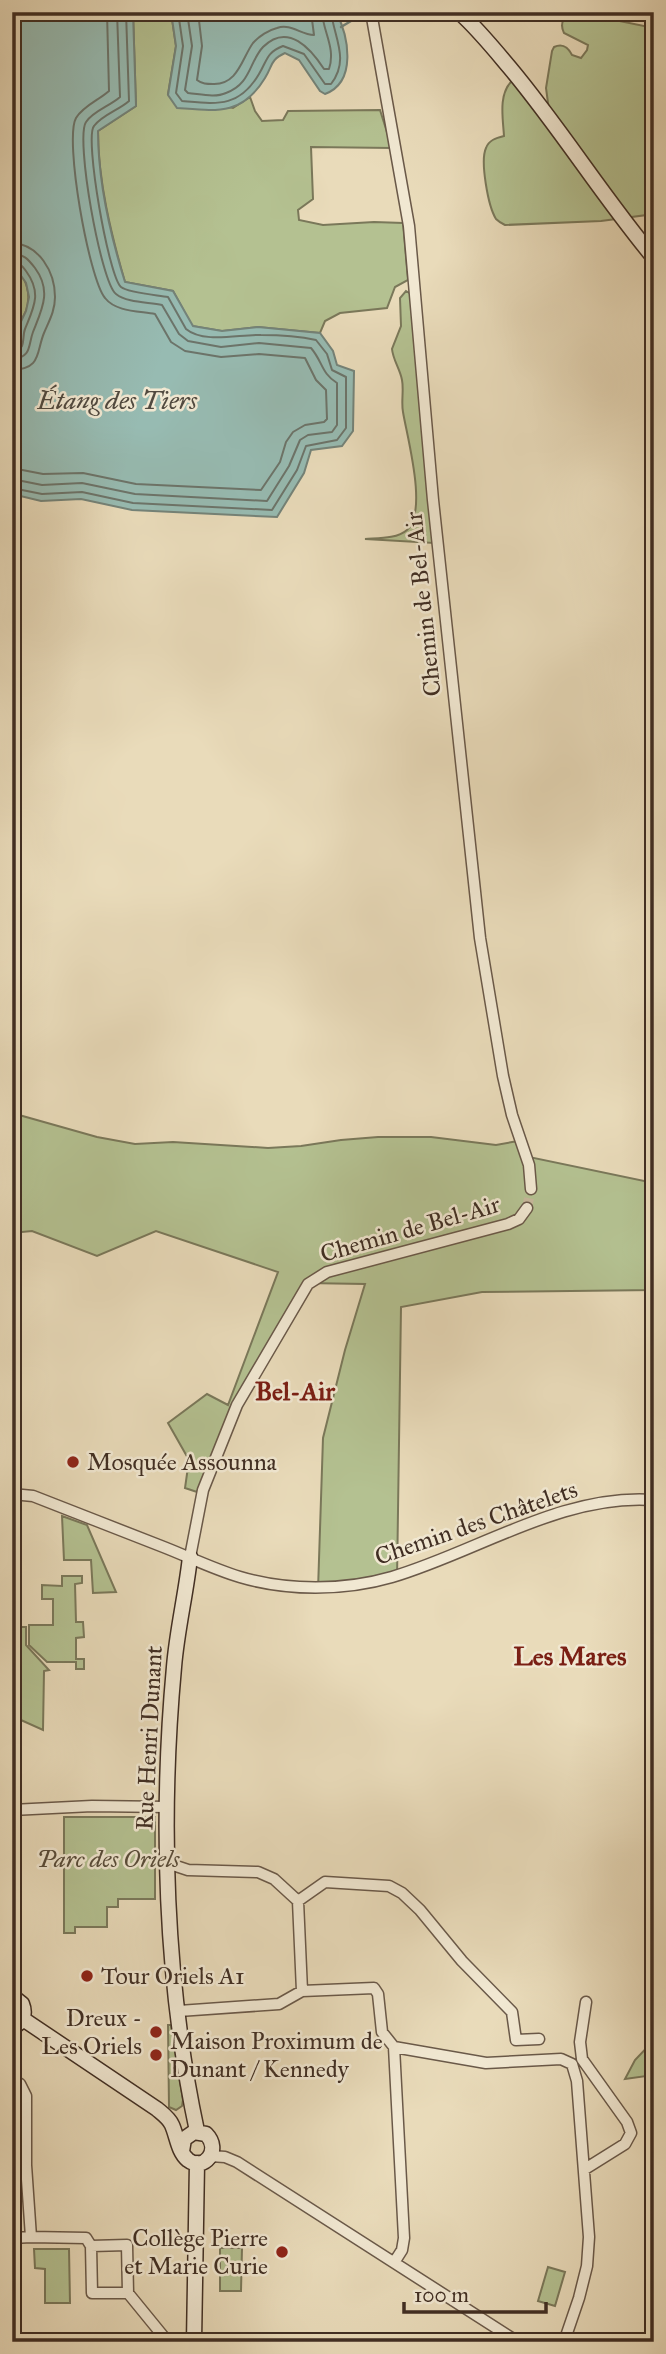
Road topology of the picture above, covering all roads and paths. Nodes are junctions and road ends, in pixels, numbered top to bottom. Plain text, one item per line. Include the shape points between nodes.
1 (371, 12) edge
2 (459, 12) edge
3 (654, 258) edge
4 (531, 1189) tunnel mouth
5 (527, 1209) dead end
6 (12, 1494) edge
7 (654, 1500) edge
8 (190, 1557) junction
9 (167, 1807) junction
10 (12, 1810) edge
11 (167, 1863) junction
12 (298, 1901) junction
13 (302, 1992) junction
14 (12, 1996) edge
15 (586, 2002) dead end
16 (178, 2011) junction
17 (17, 2023) edge
18 (538, 2039) dead end
19 (394, 2047) junction
20 (12, 2080) edge
21 (192, 2103) junction
22 (157, 2109) junction
23 (174, 2117) junction
24 (193, 2133) junction
25 (182, 2151) junction
26 (207, 2154) junction
27 (585, 2169) junction
28 (31, 2237) junction
29 (12, 2238) edge
30 (91, 2246) junction
31 (394, 2261) junction
32 (128, 2293) junction
33 (169, 2342) edge
34 (194, 2342) edge
35 (518, 2342) edge
36 (564, 2342) edge

1 - 4 street, Chemin de Bel-Air via 409,226 480,938 503,1076 529,1165
2 - 3 street via 530,92
5 - 8 street, Chemin de Bel-Air via 508,1224 327,1272 308,1284 237,1405 204,1490
6 - 8 street, Chemin des Châtelets via 33,1496
7 - 8 street, Chemin des Châtelets via 623,1500 575,1509 393,1577 351,1585 311,1587 258,1581
8 - 9 street, Rue Henri Dunant via 174,1665
9 - 10 street
9 - 11 street, Rue Henri Dunant
11 - 12 street via 188,1870 258,1872 274,1879
11 - 16 street, Rue Henri Dunant
12 - 13 street
12 - 18 street via 325,1882 389,1886 402,1893 512,2012 516,2040
13 - 16 street via 279,2004
13 - 19 street via 374,1988 382,2032
14 - 17 street via 24,2008
15 - 27 street via 582,2059 631,2133 625,2144
16 - 21 street, Rue Henri Dunant
17 - 22 street
19 - 27 street via 486,2063 561,2059 572,2064
19 - 31 street via 404,2231 403,2247
20 - 28 street via 26,2096
21 - 23 street
21 - 24 street, Rue Henri Dunant
22 - 23 street
22 - 25 street via 170,2122
23 - 24 street
24 - 25 street via 183,2141
24 - 26 street via 206,2134
25 - 26 street via 188,2160
26 - 31 street via 237,2162
26 - 34 street
27 - 36 street via 587,2266
28 - 29 street
28 - 30 street via 86,2238
30 - 32 street via 92,2293
30 - 32 street via 127,2245
31 - 35 street
32 - 33 street

